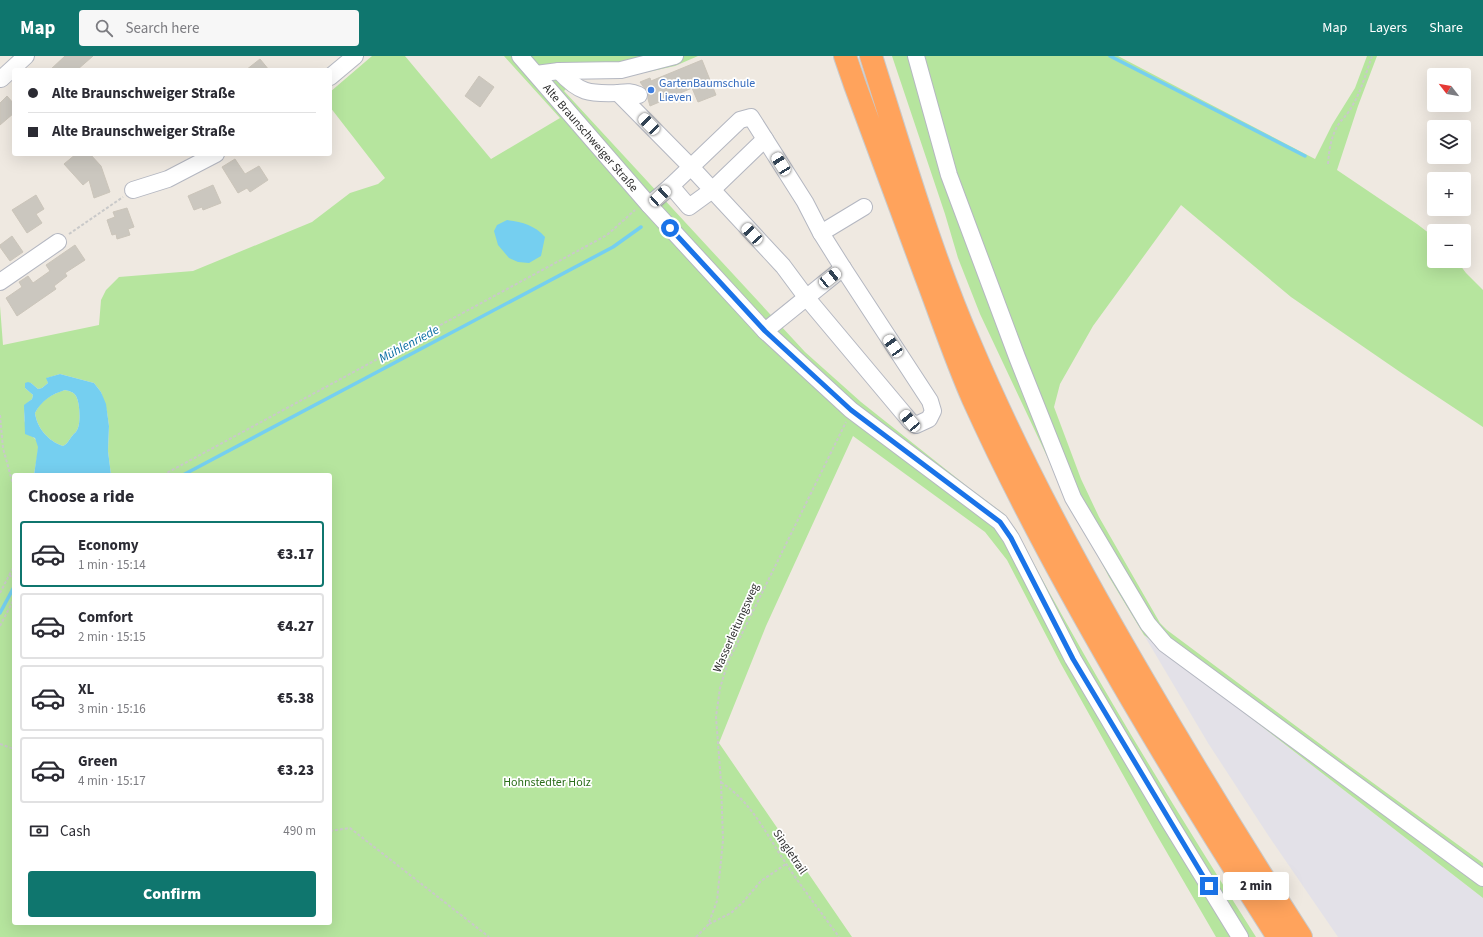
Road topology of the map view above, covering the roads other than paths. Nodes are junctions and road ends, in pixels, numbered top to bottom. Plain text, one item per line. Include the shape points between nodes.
1 (26, 56) edge
2 (355, 56) edge
3 (520, 56) edge
4 (674, 56) edge
5 (846, 56) edge
6 (871, 56) edge
7 (916, 56) edge
8 (13, 68) edge
9 (12, 69) edge
10 (559, 72) junction
11 (536, 74) junction
12 (332, 75) edge
13 (1, 79) dead end
14 (618, 93) junction
15 (638, 95) dead end
16 (765, 138) junction
17 (212, 156) edge
18 (691, 167) junction
19 (671, 186) junction
20 (133, 190) road end
21 (711, 191) junction
22 (647, 203) junction
23 (864, 207) dead end
24 (821, 233) junction
25 (58, 242) road end
26 (843, 268) junction
27 (0, 282) edge
28 (806, 297) junction
29 (765, 331) junction
30 (1483, 878) edge
31 (1240, 937) edge
32 (1278, 937) edge
33 (1301, 937) edge

1 - 8 street
2 - 12 street
3 - 11 street, Alte Braunschweiger Straße
4 - 10 street via 621,70
5 - 32 highway via 953,350 998,453 1056,567 1104,652 1182,785
6 - 33 highway via 936,261 971,347 1029,471 1073,558 1128,655 1252,861
7 - 30 street via 949,175 1014,350 1073,498 1148,624 1165,644
9 - 13 street
10 - 11 street
10 - 14 street via 576,88
11 - 22 street, Alte Braunschweiger Straße
14 - 15 street via 629,91
14 - 18 street
16 - 18 street via 751,117 740,120
16 - 21 street
16 - 24 street
17 - 20 street via 168,179
18 - 19 street
18 - 21 street
19 - 21 street via 689,207
19 - 22 street
21 - 28 street via 783,266
22 - 29 street, Alte Braunschweiger Straße
23 - 24 street
24 - 26 street
25 - 27 street
26 - 28 street
26 - 28 street via 930,401 933,412 929,419 916,425 910,421
28 - 29 street
29 - 31 street, Alte Braunschweiger Straße via 851,410 1005,528 1073,659

